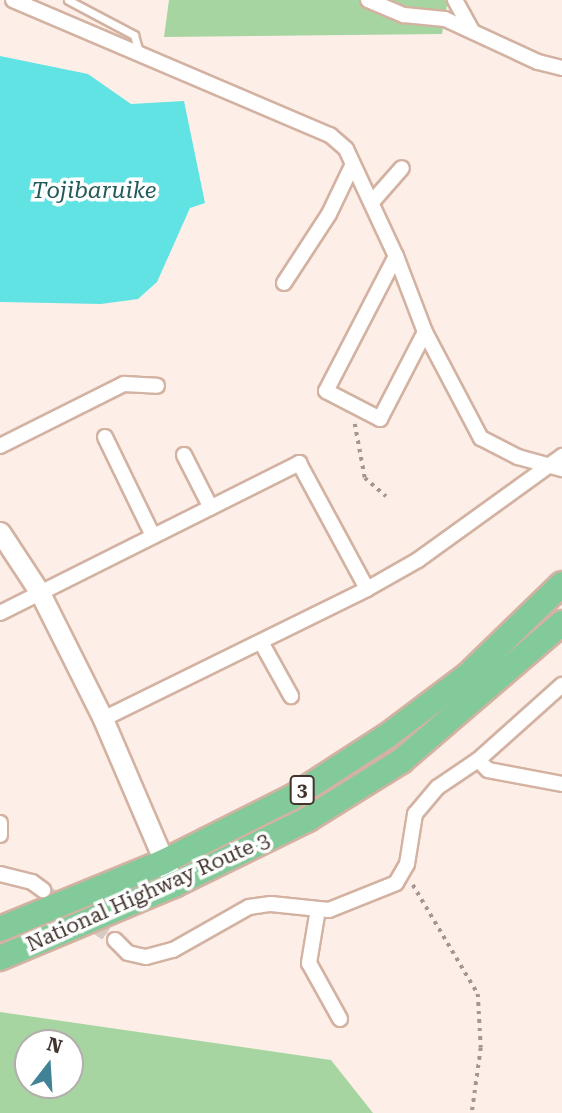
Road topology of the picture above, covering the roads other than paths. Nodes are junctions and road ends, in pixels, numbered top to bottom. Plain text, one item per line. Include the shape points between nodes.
1 (13, 0) edge
2 (68, 0) edge
3 (368, 0) edge
4 (455, 0) edge
5 (471, 29) junction
6 (139, 52) junction
7 (562, 68) edge
8 (354, 164) junction
9 (402, 168) dead end
10 (372, 202) junction
11 (396, 256) junction
12 (284, 283) dead end
13 (425, 332) junction
14 (157, 386) dead end
15 (105, 437) dead end
16 (0, 446) edge
17 (184, 455) dead end
18 (559, 464) edge
19 (211, 508) junction
20 (0, 532) edge
21 (153, 536) junction
22 (562, 584) edge
23 (368, 589) junction
24 (40, 593) junction
25 (0, 613) edge
26 (562, 623) edge
27 (261, 642) junction
28 (562, 685) edge
29 (291, 696) dead end
30 (103, 719) junction
31 (478, 760) junction
32 (562, 784) edge
33 (0, 823) edge
34 (0, 835) edge
35 (163, 862) junction
36 (0, 874) edge
37 (174, 885) junction
38 (43, 890) tunnel mouth
39 (318, 909) junction
40 (0, 929) edge
41 (115, 940) tunnel mouth
42 (0, 958) edge
43 (340, 1019) dead end

1 - 6 street
2 - 6 lane via 134,35
3 - 5 street via 404,15 445,19
4 - 5 street
5 - 7 street via 538,62
6 - 8 street via 330,135
8 - 10 street
8 - 12 street via 329,214
9 - 10 street
10 - 11 street
11 - 13 street
11 - 13 street via 326,391 380,419
13 - 18 street via 481,438 517,457
14 - 16 street via 124,384
15 - 21 street
17 - 19 street
18 - 23 street
19 - 21 street
19 - 23 street via 299,463
20 - 24 street
21 - 24 street
22 - 35 highway, National Highway Route 3 / 3 via 467,676 387,736 291,798
23 - 27 street
24 - 25 street
24 - 30 street
26 - 37 highway, National Highway Route 3 / 3 via 401,761 307,819
27 - 29 street
27 - 30 street
28 - 31 street
30 - 35 street
31 - 32 street via 488,770
31 - 39 street via 438,787 415,814 396,883 351,902
33 - 34 street
35 - 37 street
35 - 40 highway, National Highway Route 3 / 3
36 - 38 street via 32,882
37 - 42 highway, National Highway Route 3 / 3
39 - 41 street via 271,904 250,907 173,950 146,957 128,953
39 - 43 street via 309,963

